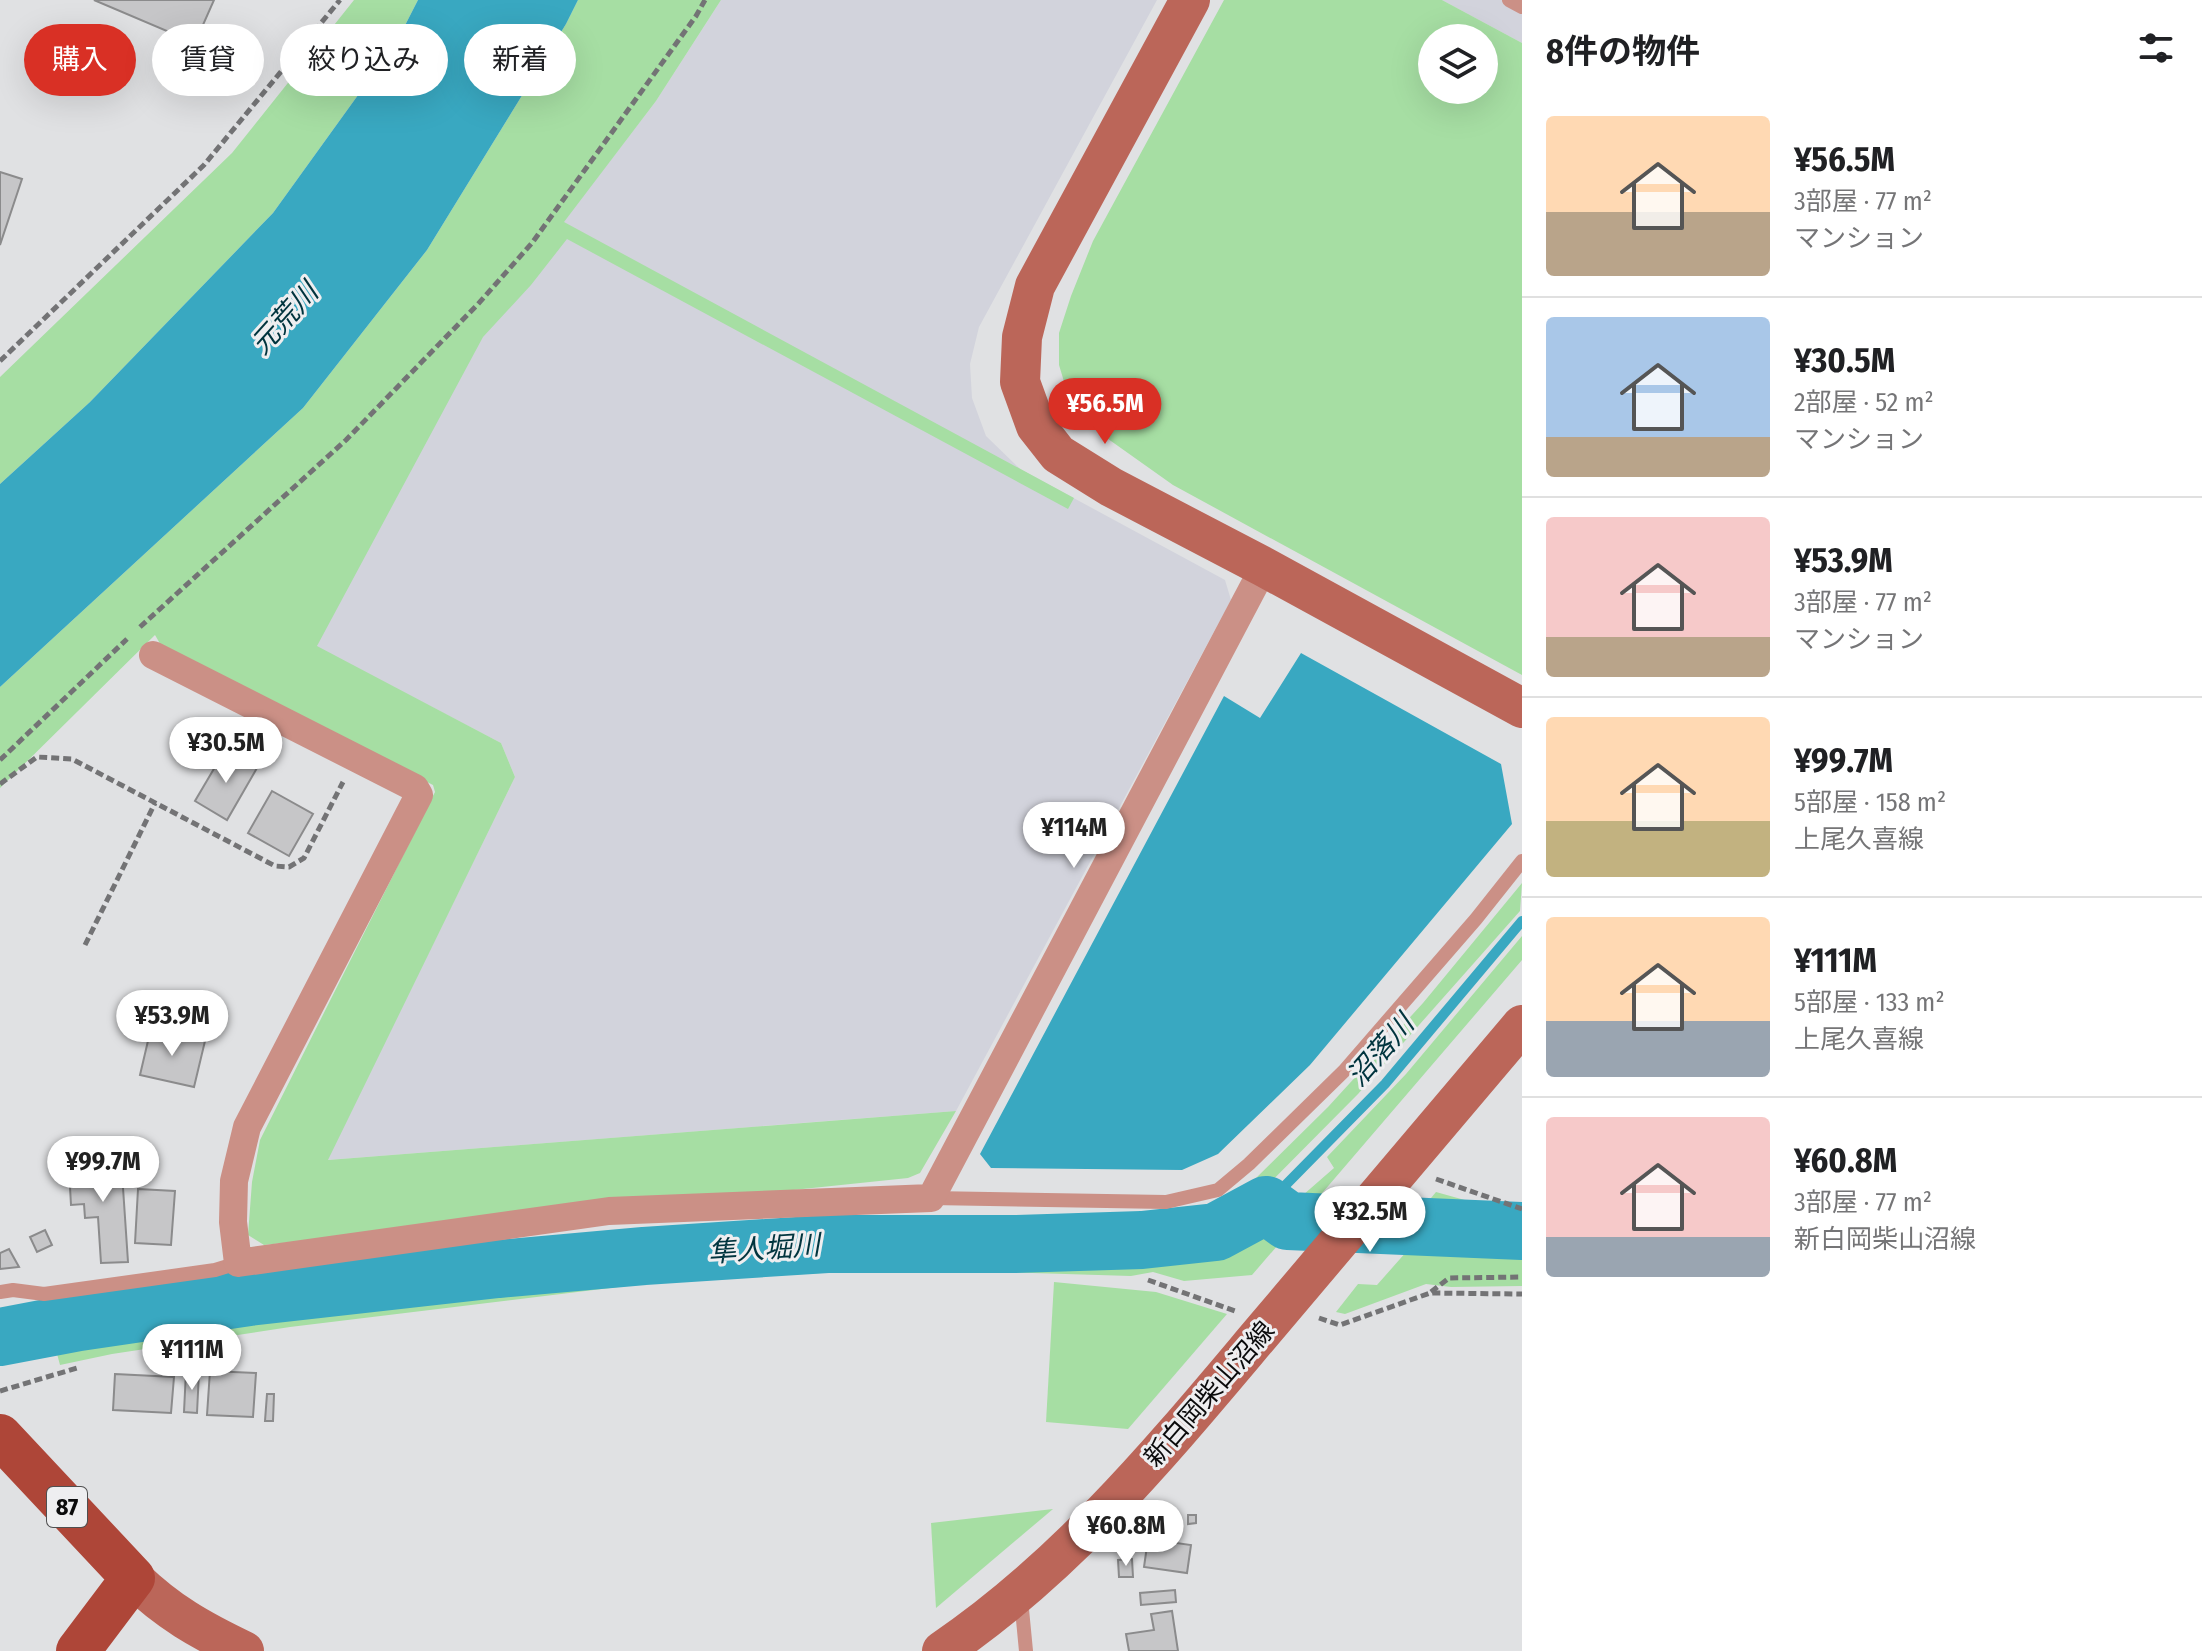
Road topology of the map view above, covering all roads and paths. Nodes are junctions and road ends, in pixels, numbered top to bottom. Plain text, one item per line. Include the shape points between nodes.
1 (340, 0) edge
2 (705, 0) edge
3 (1190, 0) edge
4 (1509, 0) edge
5 (1522, 7) edge
6 (0, 361) edge
7 (1264, 567) junction
8 (153, 655) dead end
9 (1522, 708) edge
10 (360, 758) junction
11 (0, 760) edge
12 (0, 784) edge
13 (155, 803) junction
14 (1522, 861) edge
15 (85, 945) dead end
16 (1522, 1025) edge
17 (1398, 1170) junction
18 (931, 1198) junction
19 (1522, 1209) edge
20 (238, 1263) junction
21 (1522, 1277) edge
22 (1148, 1280) dead end
23 (0, 1292) edge
24 (1430, 1293) junction
25 (1522, 1294) edge
26 (1283, 1308) junction
27 (77, 1368) dead end
28 (0, 1391) edge
29 (0, 1436) edge
30 (133, 1578) junction
31 (1020, 1591) junction
32 (78, 1651) edge
33 (244, 1651) edge
34 (942, 1651) edge
35 (1026, 1651) edge

1 - 6 path via 204,165
2 - 11 path via 532,243 478,304 346,440
3 - 7 street via 1035,286 1022,337 1020,382 1036,426 1058,454
4 - 5 lane
7 - 9 street
7 - 18 street
8 - 10 street
10 - 13 path via 304,858 289,867 275,866
10 - 20 street via 419,795 247,1127 234,1181
12 - 13 path via 37,757 72,759
13 - 15 path
14 - 18 lane via 1344,1071 1218,1190 1166,1202
16 - 17 street
17 - 19 path
17 - 26 street, 新白岡柴山沼線
18 - 20 street via 609,1211
20 - 23 lane via 44,1294
21 - 24 path via 1449,1278
22 - 26 path
24 - 25 path
24 - 26 path via 1340,1325
26 - 31 street, 新白岡柴山沼線 via 1157,1456 1086,1532
27 - 28 path
29 - 30 main road, 87
30 - 32 main road
30 - 33 street via 195,1628
31 - 34 street, 新白岡柴山沼線
31 - 35 lane

